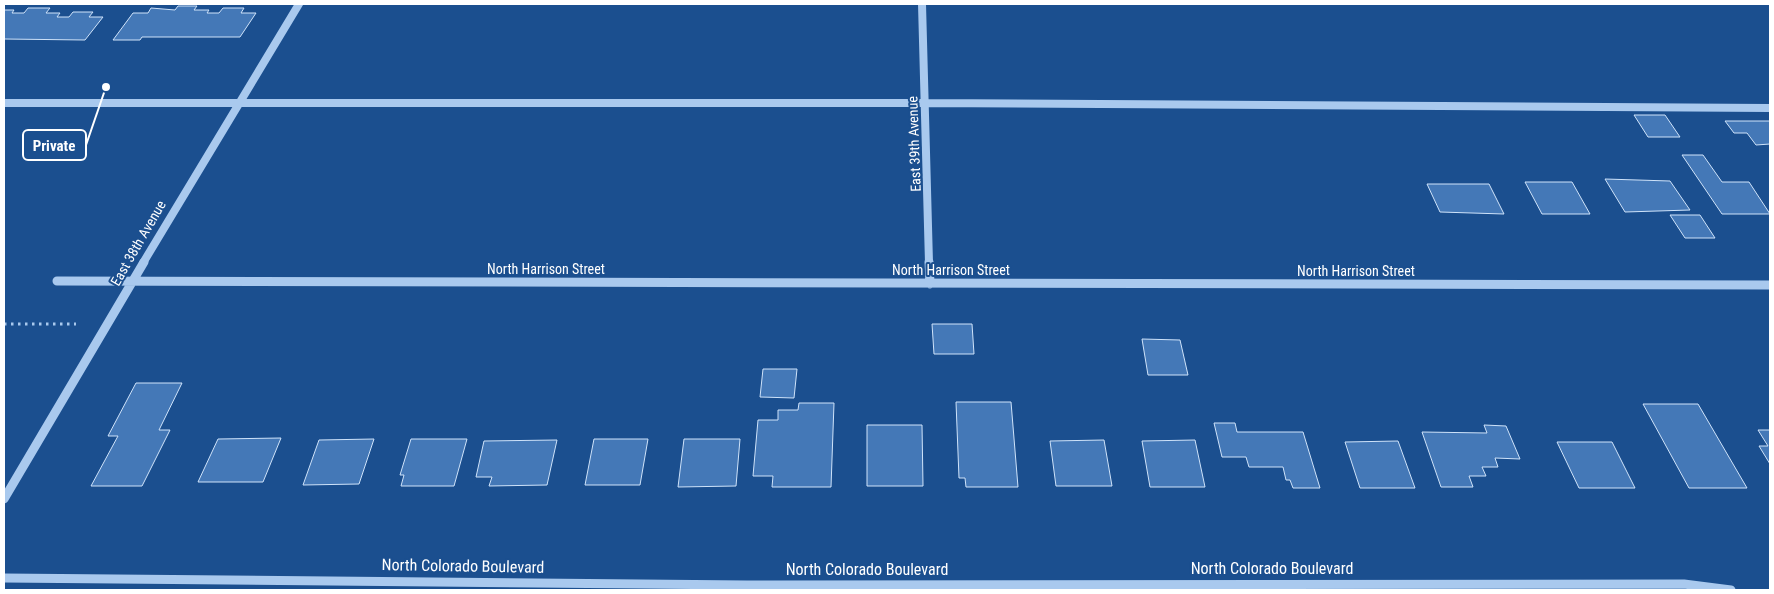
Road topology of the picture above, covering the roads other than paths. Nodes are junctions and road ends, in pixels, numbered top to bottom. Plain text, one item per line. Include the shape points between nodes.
1 (299, 4) edge
2 (922, 4) edge
3 (4, 103) edge
4 (925, 103) junction
5 (236, 104) junction
6 (1770, 108) edge
7 (57, 281) dead end
8 (132, 282) junction
9 (930, 284) junction
10 (1770, 285) edge
11 (4, 499) edge
12 (4, 578) edge
13 (1731, 590) edge

1 - 5 street, East 38th Avenue
2 - 4 street, East 39th Avenue
3 - 5 street
4 - 5 street
4 - 6 street
4 - 9 street, East 39th Avenue
5 - 8 street, East 38th Avenue
7 - 8 street
8 - 9 street, North Harrison Street
8 - 11 street, East 38th Avenue
9 - 10 street, North Harrison Street
12 - 13 street, North Colorado Boulevard via 747,585 1684,584

